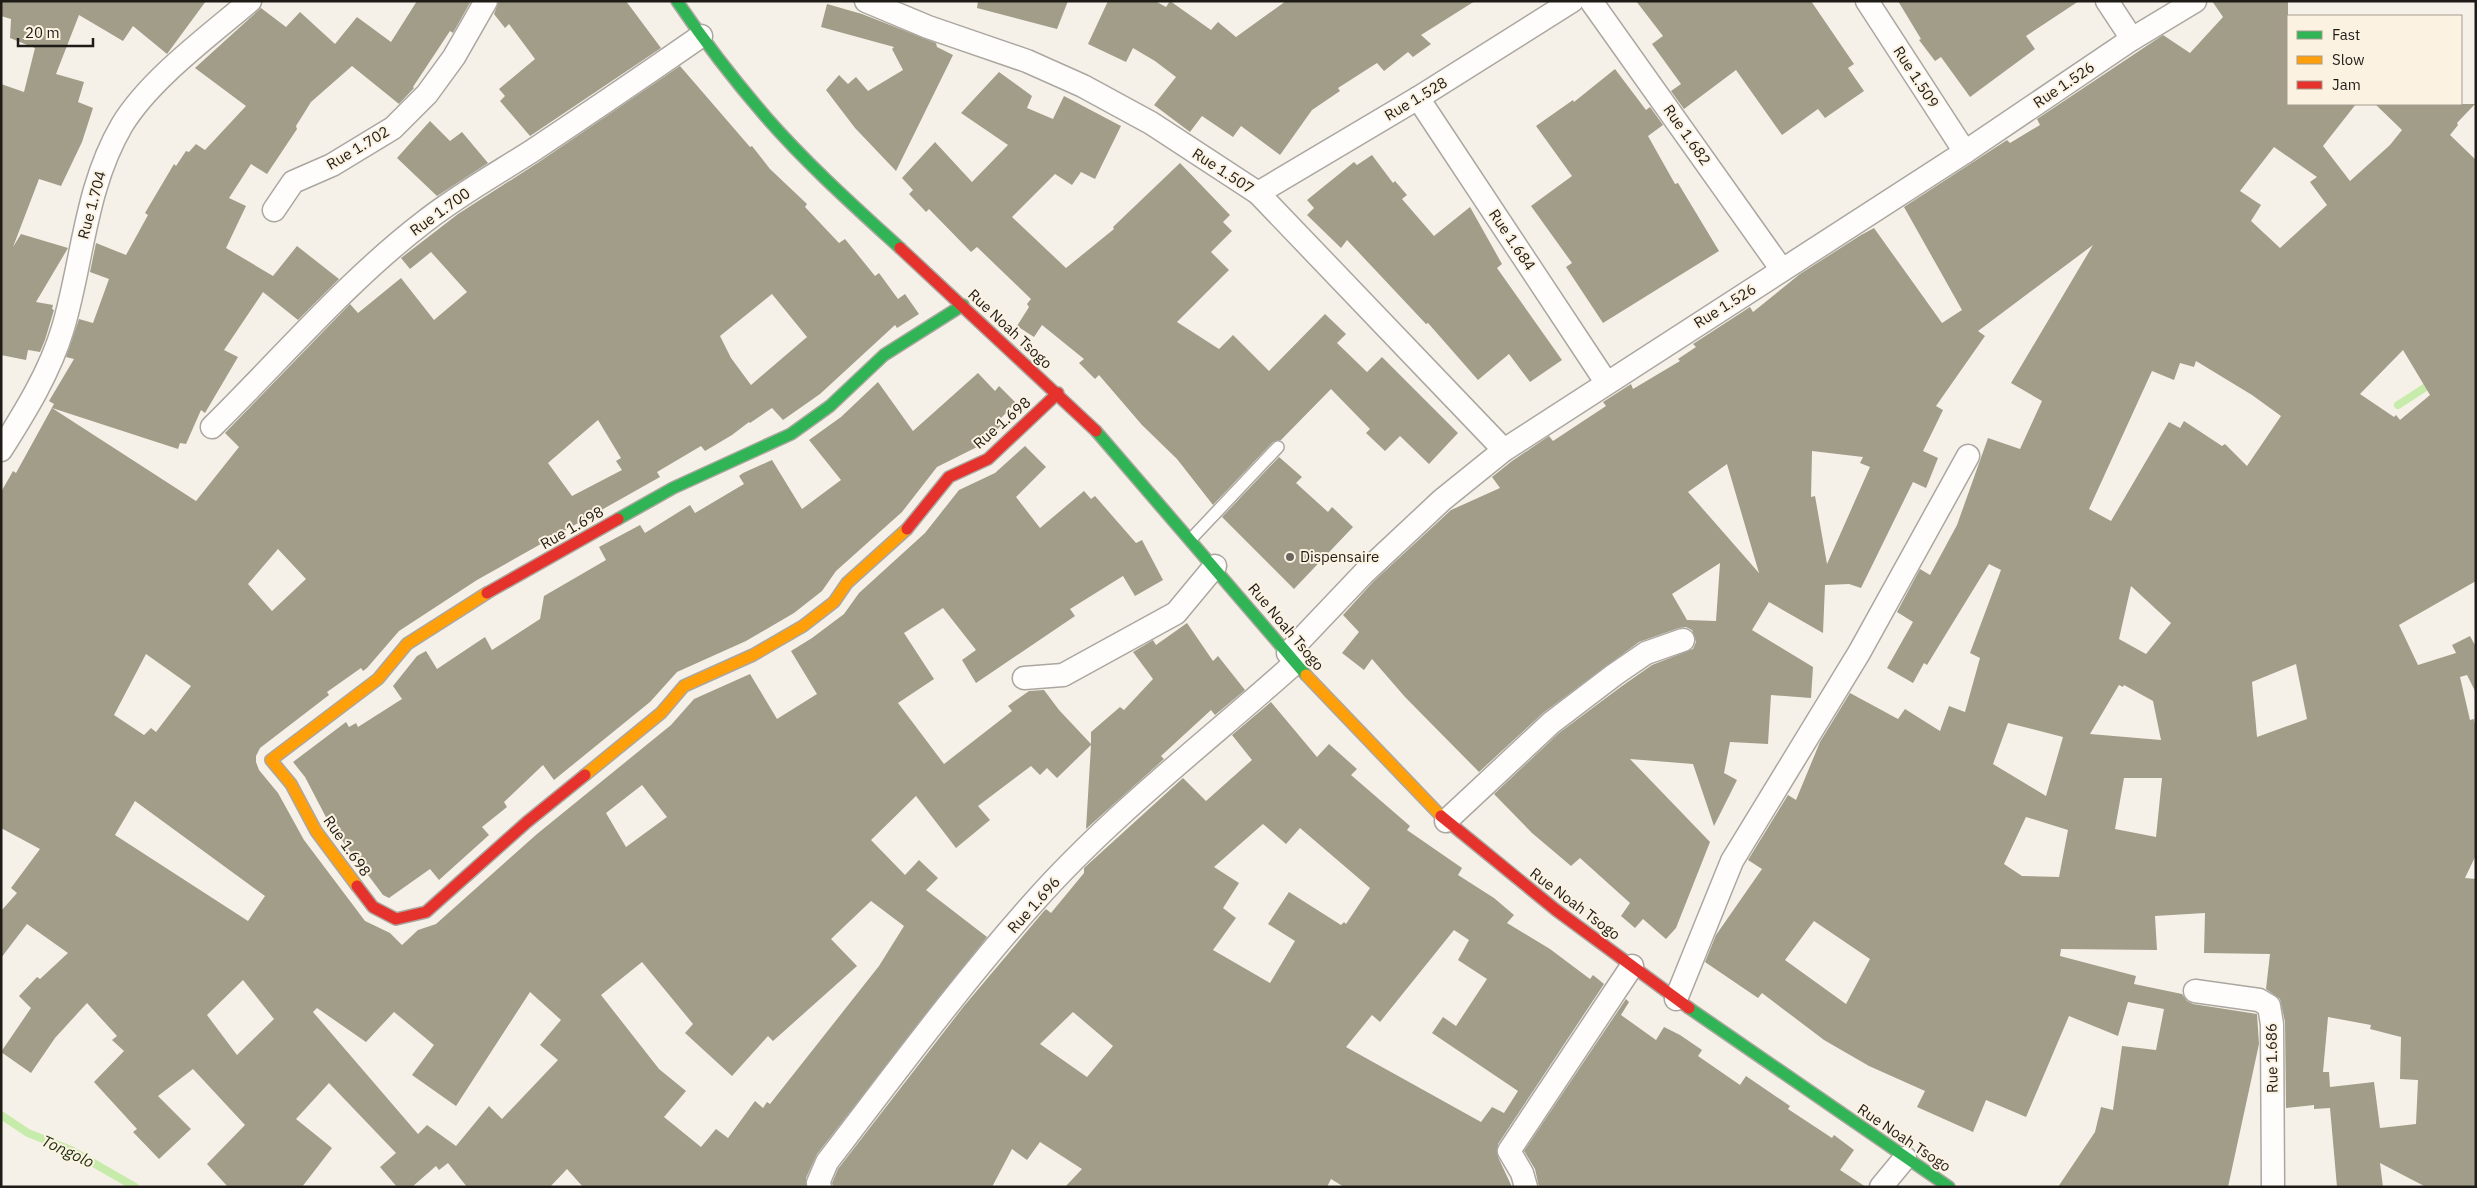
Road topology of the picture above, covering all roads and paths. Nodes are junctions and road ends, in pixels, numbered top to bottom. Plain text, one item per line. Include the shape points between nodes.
1 (250, 1) edge
2 (486, 1) edge
3 (677, 1) edge
4 (866, 1) edge
5 (1572, 1) edge
6 (1591, 1) edge
7 (1867, 1) edge
8 (2107, 1) edge
9 (2195, 1) edge
10 (701, 36) junction
11 (2132, 39) junction
12 (1418, 98) junction
13 (1965, 152) junction
14 (1258, 193) junction
15 (274, 210) dead end
16 (1782, 270) junction
17 (963, 305) junction
18 (1606, 382) junction
19 (1058, 393) junction
20 (212, 426) dead end
21 (1278, 447) dead end
22 (1, 450) edge
23 (1504, 450) junction
24 (1968, 456) dead end
25 (1191, 539) junction
26 (1215, 566) junction
27 (1683, 640) dead end
28 (1292, 658) junction
29 (1024, 678) dead end
30 (1446, 821) junction
31 (1632, 966) junction
32 (2195, 991) dead end
33 (1676, 999) junction
34 (1905, 1158) junction
35 (820, 1187) edge
36 (1526, 1187) edge
37 (1881, 1187) edge
38 (1949, 1187) edge
39 (2273, 1187) edge

1 - 22 street, Rue 1.704 via 150,90 123,124 106,156 92,200 63,329 35,396
2 - 15 street, Rue 1.702 via 454,57 427,94 393,128 332,165 293,182
3 - 10 street, Rue Noah Tsogo
4 - 14 street, Rue 1.507 via 928,27 1027,61 1083,86 1151,123
5 - 12 street, Rue 1.528
6 - 16 street, Rue 1.682
7 - 13 street, Rue 1.509
8 - 11 street
9 - 11 street, Rue 1.526
10 - 17 street, Rue Noah Tsogo via 766,117 838,192
10 - 20 street, Rue 1.700 via 424,222 371,266
11 - 13 street, Rue 1.526
12 - 14 street, Rue 1.528
12 - 18 street, Rue 1.684
13 - 16 street, Rue 1.526
14 - 23 street, Rue 1.507
16 - 18 street, Rue 1.526
17 - 19 street, Rue Noah Tsogo
17 - 19 street, Rue 1.698 via 884,355 830,406 791,434 673,488 485,594 407,644 378,679 272,760 291,784 320,837 373,907 396,919 426,912 527,822 661,713 684,686 753,655 804,626 834,602 847,583 913,523 949,477 988,459
18 - 23 street, Rue 1.526
19 - 25 street, Rue Noah Tsogo via 1103,437
21 - 25 lane
23 - 28 street, Rue 1.526 via 1442,500 1364,573
24 - 33 street via 1859,653 1732,861
25 - 26 street, Rue Noah Tsogo
26 - 28 street, Rue Noah Tsogo
26 - 29 street via 1176,613 1063,675
27 - 30 street via 1646,653 1551,723
28 - 30 street, Rue Noah Tsogo
28 - 35 street, Rue 1.696 via 1110,826 1035,901 827,1162 818,1183
30 - 31 street, Rue Noah Tsogo via 1556,910
31 - 33 street, Rue Noah Tsogo
31 - 36 street via 1510,1151
32 - 39 street, Rue 1.686 via 2259,1000 2269,1006 2272,1024
33 - 34 street, Rue Noah Tsogo
34 - 37 street
34 - 38 street, Rue Noah Tsogo

